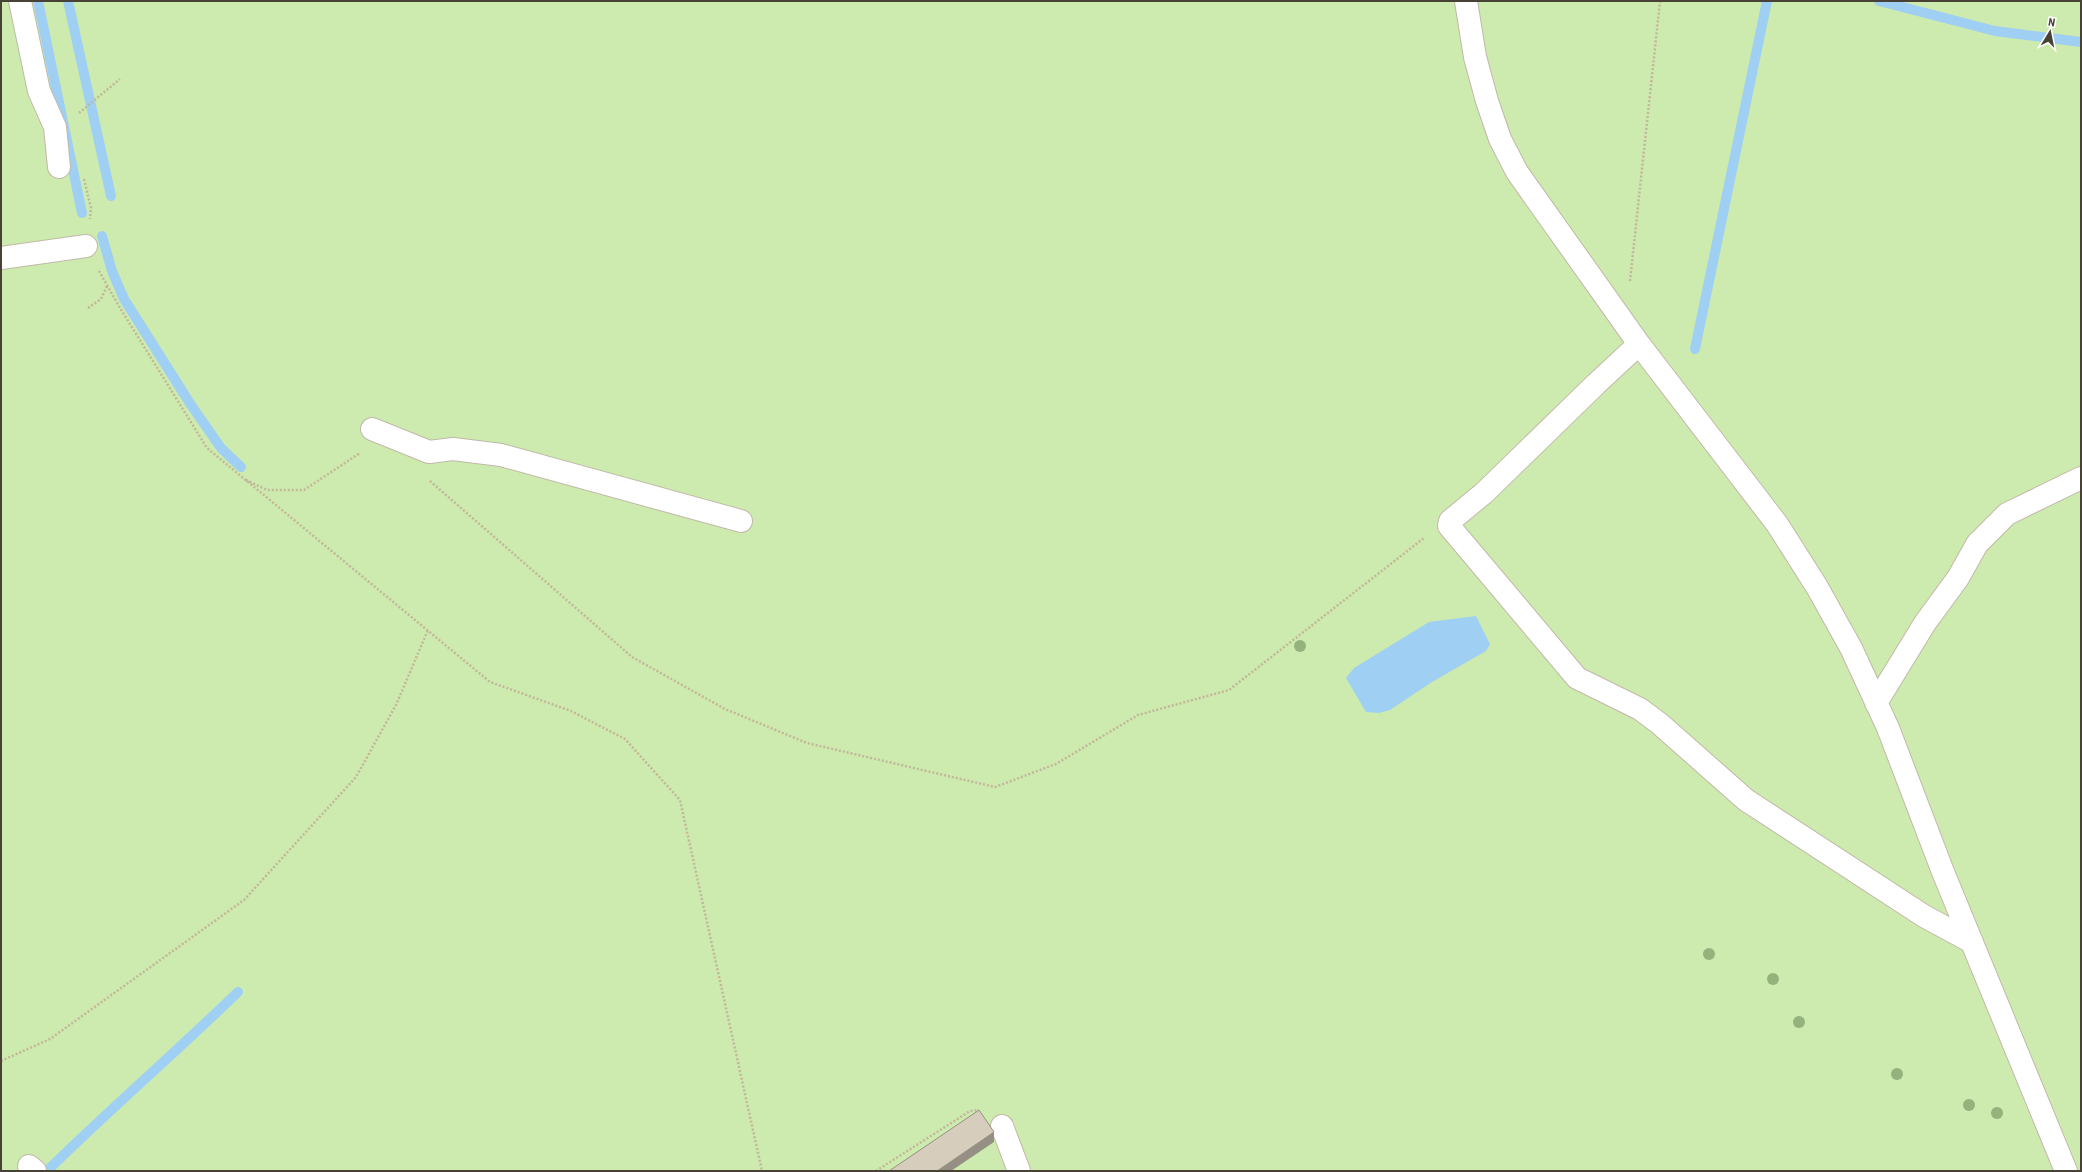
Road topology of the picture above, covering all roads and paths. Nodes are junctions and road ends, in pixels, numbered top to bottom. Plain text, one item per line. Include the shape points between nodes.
1 (20, 1) edge
2 (1466, 1) edge
3 (1660, 1) edge
4 (120, 79) dead end
5 (55, 127) junction
6 (59, 166) dead end
7 (86, 246) joint
8 (1, 258) edge
9 (108, 285) junction
10 (88, 308) dead end
11 (1625, 324) junction
12 (1639, 344) junction
13 (372, 429) dead end
14 (364, 450) dead end
15 (2081, 478) edge
16 (246, 480) junction
17 (429, 480) dead end
18 (741, 521) dead end
19 (1427, 535) dead end
20 (428, 630) junction
21 (1876, 703) junction
22 (1972, 942) junction
23 (1, 1061) edge
24 (1002, 1126) joint
25 (762, 1171) edge
26 (876, 1171) edge
27 (1019, 1171) edge
28 (2066, 1171) edge

1 - 5 lane via 39,91
2 - 11 lane via 1475,57 1500,139 1517,172
3 - 11 path
4 - 5 path via 71,120
5 - 6 lane
7 - 8 lane
7 - 9 path
9 - 10 path via 102,299
9 - 16 path via 207,448
11 - 12 lane
12 - 21 lane via 1776,524 1821,594 1851,648
12 - 22 lane via 1484,493 1450,521 1449,526 1577,678 1640,709 1746,800 1924,916 1960,938
13 - 18 lane via 429,452 453,449 501,455
14 - 16 path via 304,490 267,490
15 - 21 lane via 2008,514 1977,544 1958,578 1925,623
16 - 20 path
17 - 19 path via 632,657 725,709 807,743 995,787 1056,764 1138,715 1229,690
20 - 23 path via 396,705 356,777 244,900 50,1039
20 - 25 path via 490,682 571,711 625,739 680,800
21 - 22 lane
22 - 28 lane
24 - 26 path via 997,1116 986,1110 970,1111
24 - 27 lane

